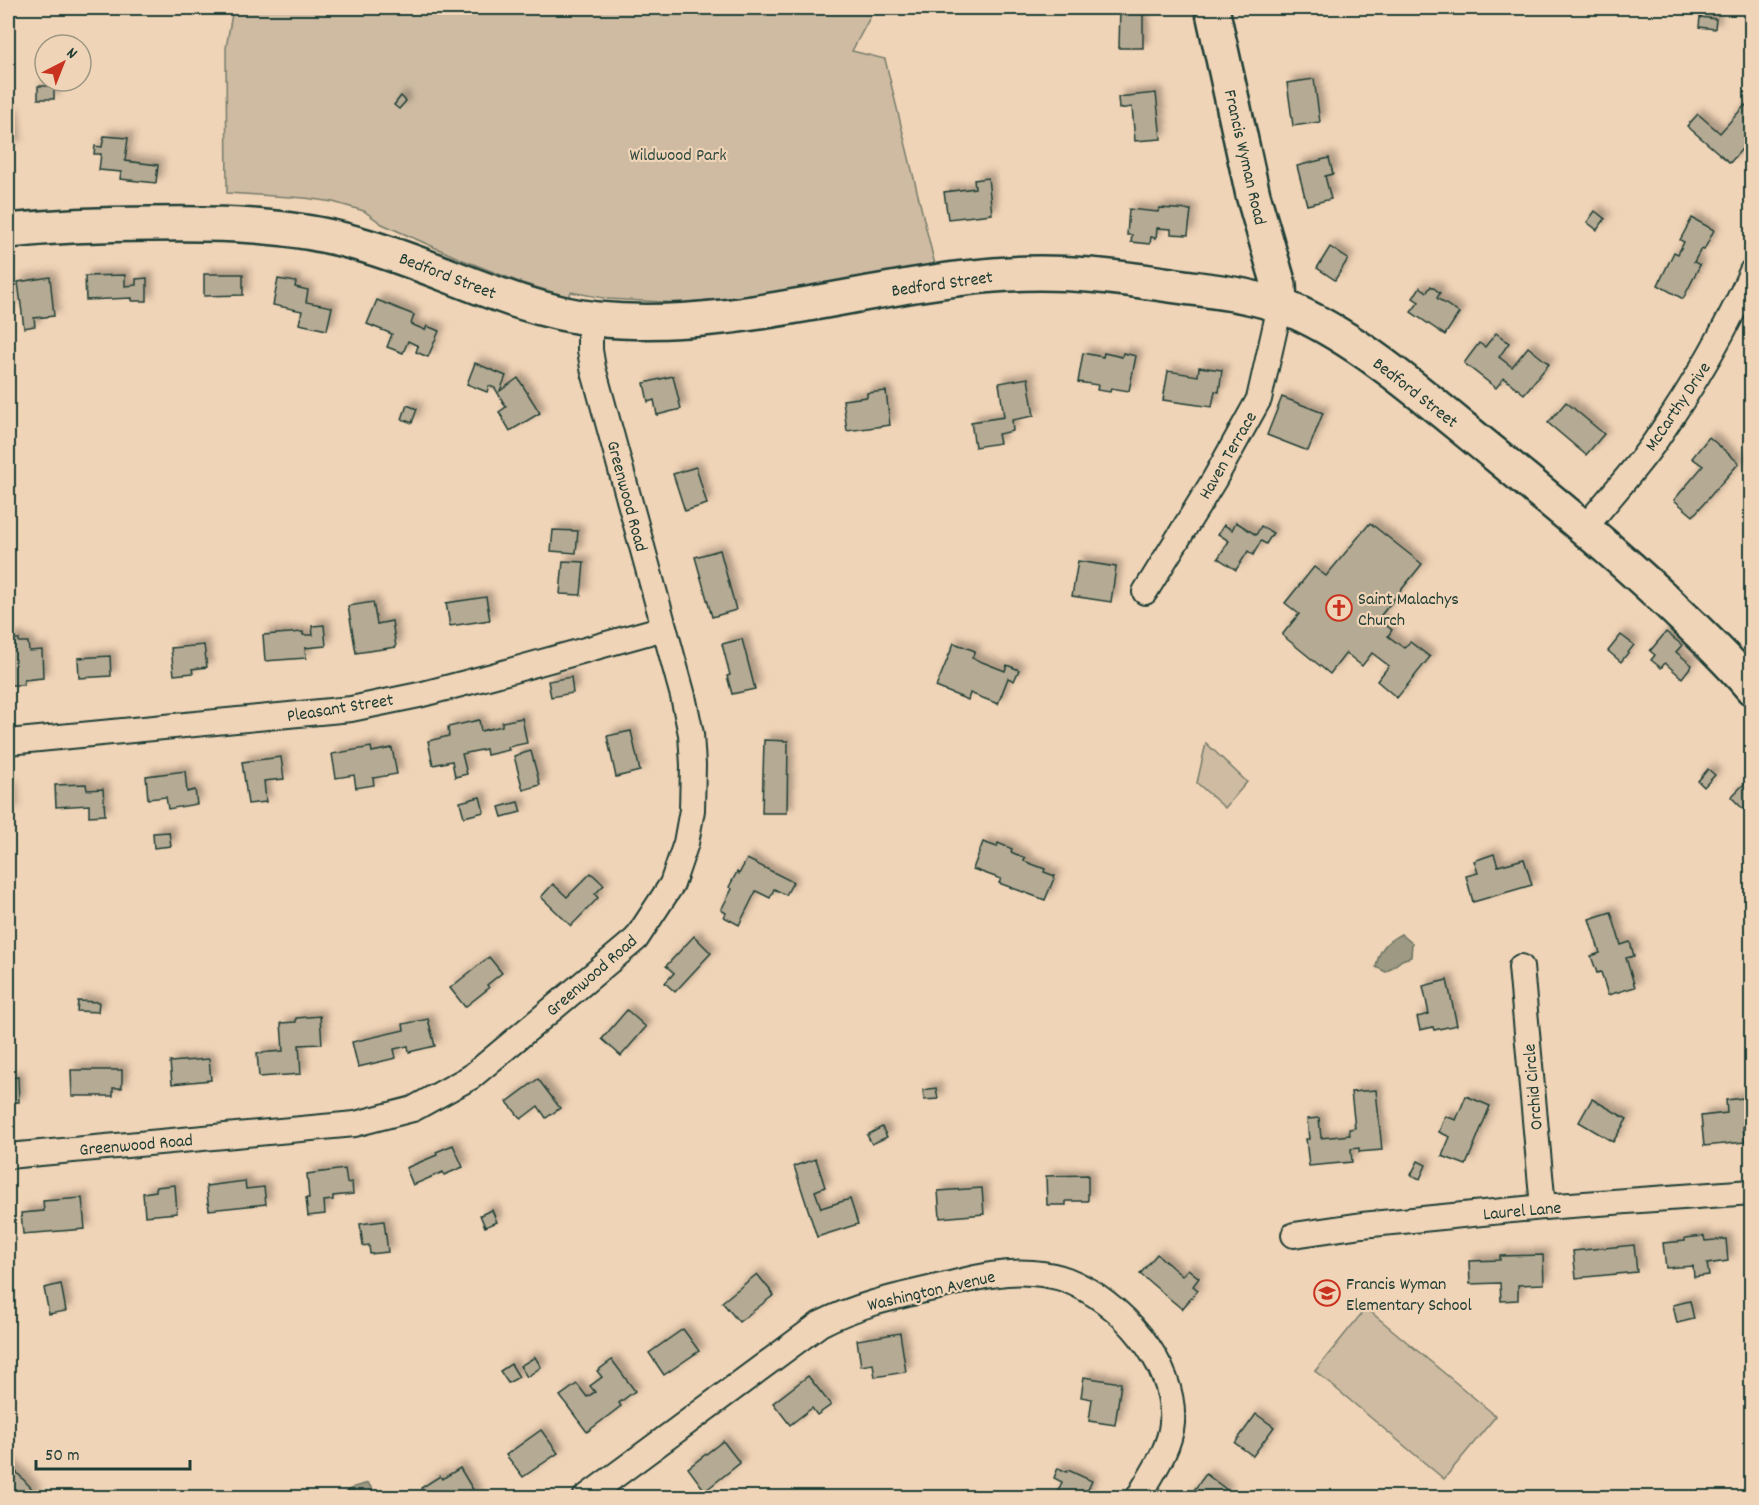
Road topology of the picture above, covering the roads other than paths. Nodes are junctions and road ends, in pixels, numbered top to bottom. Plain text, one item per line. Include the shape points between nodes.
1 (1212, 8) edge
2 (8, 231) edge
3 (1752, 272) edge
4 (1280, 306) junction
5 (591, 318) junction
6 (1585, 528) junction
7 (1145, 592) dead end
8 (664, 628) junction
9 (1752, 688) edge
10 (8, 742) edge
11 (1521, 967) dead end
12 (8, 1156) edge
13 (1752, 1192) edge
14 (1543, 1207) junction
15 (1294, 1235) dead end
16 (585, 1497) edge
17 (1138, 1497) edge

1 - 4 main road, Francis Wyman Road via 1252,195 1279,285
2 - 5 main road, Bedford Street via 180,224 253,225 305,232 396,255 524,303
3 - 6 street, McCarthy Drive via 1692,387
4 - 5 main road, Bedford Street via 1236,295 1113,276 1027,273 939,281 741,316 660,321
4 - 6 main road, Bedford Street via 1356,346
4 - 7 street, Haven Terrace via 1259,399
5 - 8 street, Greenwood Road via 593,368
6 - 9 main road, Bedford Street via 1654,588
8 - 10 street, Pleasant Street via 429,692 351,709
8 - 12 street, Greenwood Road via 689,724 693,765 692,810 672,884 636,939 471,1077 413,1108 355,1124
11 - 14 street, Orchid Circle
13 - 14 street, Laurel Lane
14 - 15 street, Laurel Lane
16 - 17 street, Washington Avenue via 820,1324 845,1311 988,1275 1030,1272 1066,1279 1102,1299 1127,1320 1160,1368 1171,1402 1172,1426

